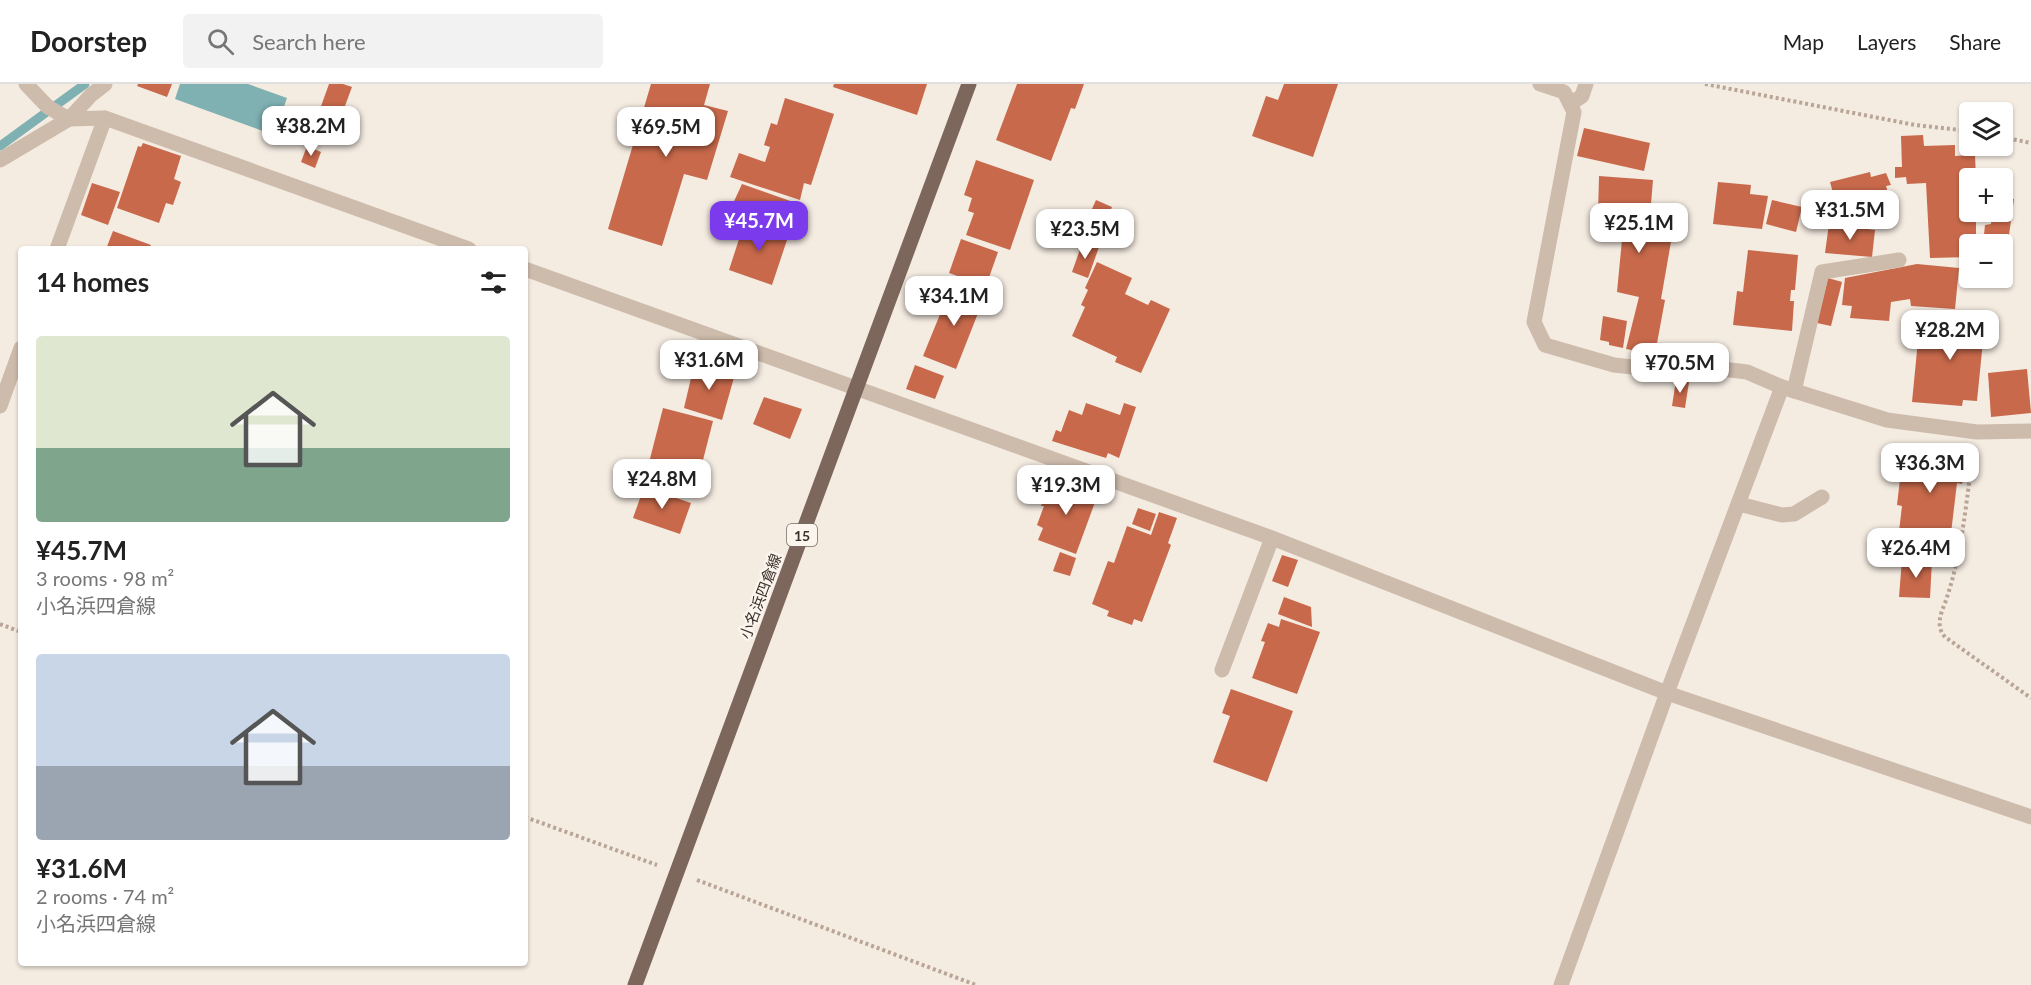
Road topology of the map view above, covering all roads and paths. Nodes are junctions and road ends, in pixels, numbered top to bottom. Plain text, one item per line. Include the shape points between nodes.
1 (26, 84) edge
2 (105, 84) edge
3 (969, 84) edge
4 (1540, 84) edge
5 (1586, 84) edge
6 (1705, 84) edge
7 (1570, 104) junction
8 (59, 113) junction
9 (105, 118) junction
10 (1959, 130) edge
11 (2013, 139) edge
12 (2031, 143) edge
13 (0, 160) edge
14 (58, 246) edge
15 (461, 246) edge
16 (1899, 260) dead end
17 (528, 270) edge
18 (18, 356) edge
19 (857, 389) junction
20 (1788, 389) junction
21 (0, 406) edge
22 (2031, 431) edge
23 (1977, 432) junction
24 (1822, 497) dead end
25 (1739, 504) junction
26 (1272, 538) junction
27 (0, 624) edge
28 (18, 631) edge
29 (1222, 670) dead end
30 (1667, 693) junction
31 (2031, 698) edge
32 (2031, 817) edge
33 (528, 818) edge
34 (676, 872) junction
35 (635, 985) edge
36 (976, 985) edge
37 (1561, 985) edge

1 - 8 street
2 - 8 street
3 - 19 main road, 小名浜四倉線 / 15
4 - 7 street via 1564,92
5 - 7 street via 1582,96
6 - 10 path via 1915,125
7 - 20 street via 1574,112 1533,322 1545,345 1614,365 1747,372
8 - 9 street
8 - 13 street
9 - 14 street
9 - 15 street
11 - 12 path
16 - 20 street via 1822,272
17 - 19 street
18 - 21 street
19 - 26 street
19 - 34 main road, 小名浜四倉線 / 15
20 - 23 street via 1887,420
20 - 25 street
22 - 23 street
23 - 31 path via 1955,570 1940,618 1940,632
24 - 25 street via 1794,514 1782,515
25 - 30 street
26 - 29 street
26 - 30 street
27 - 28 path
30 - 32 street
30 - 37 street
33 - 34 path
34 - 35 main road, 小名浜四倉線 / 15
34 - 36 path

